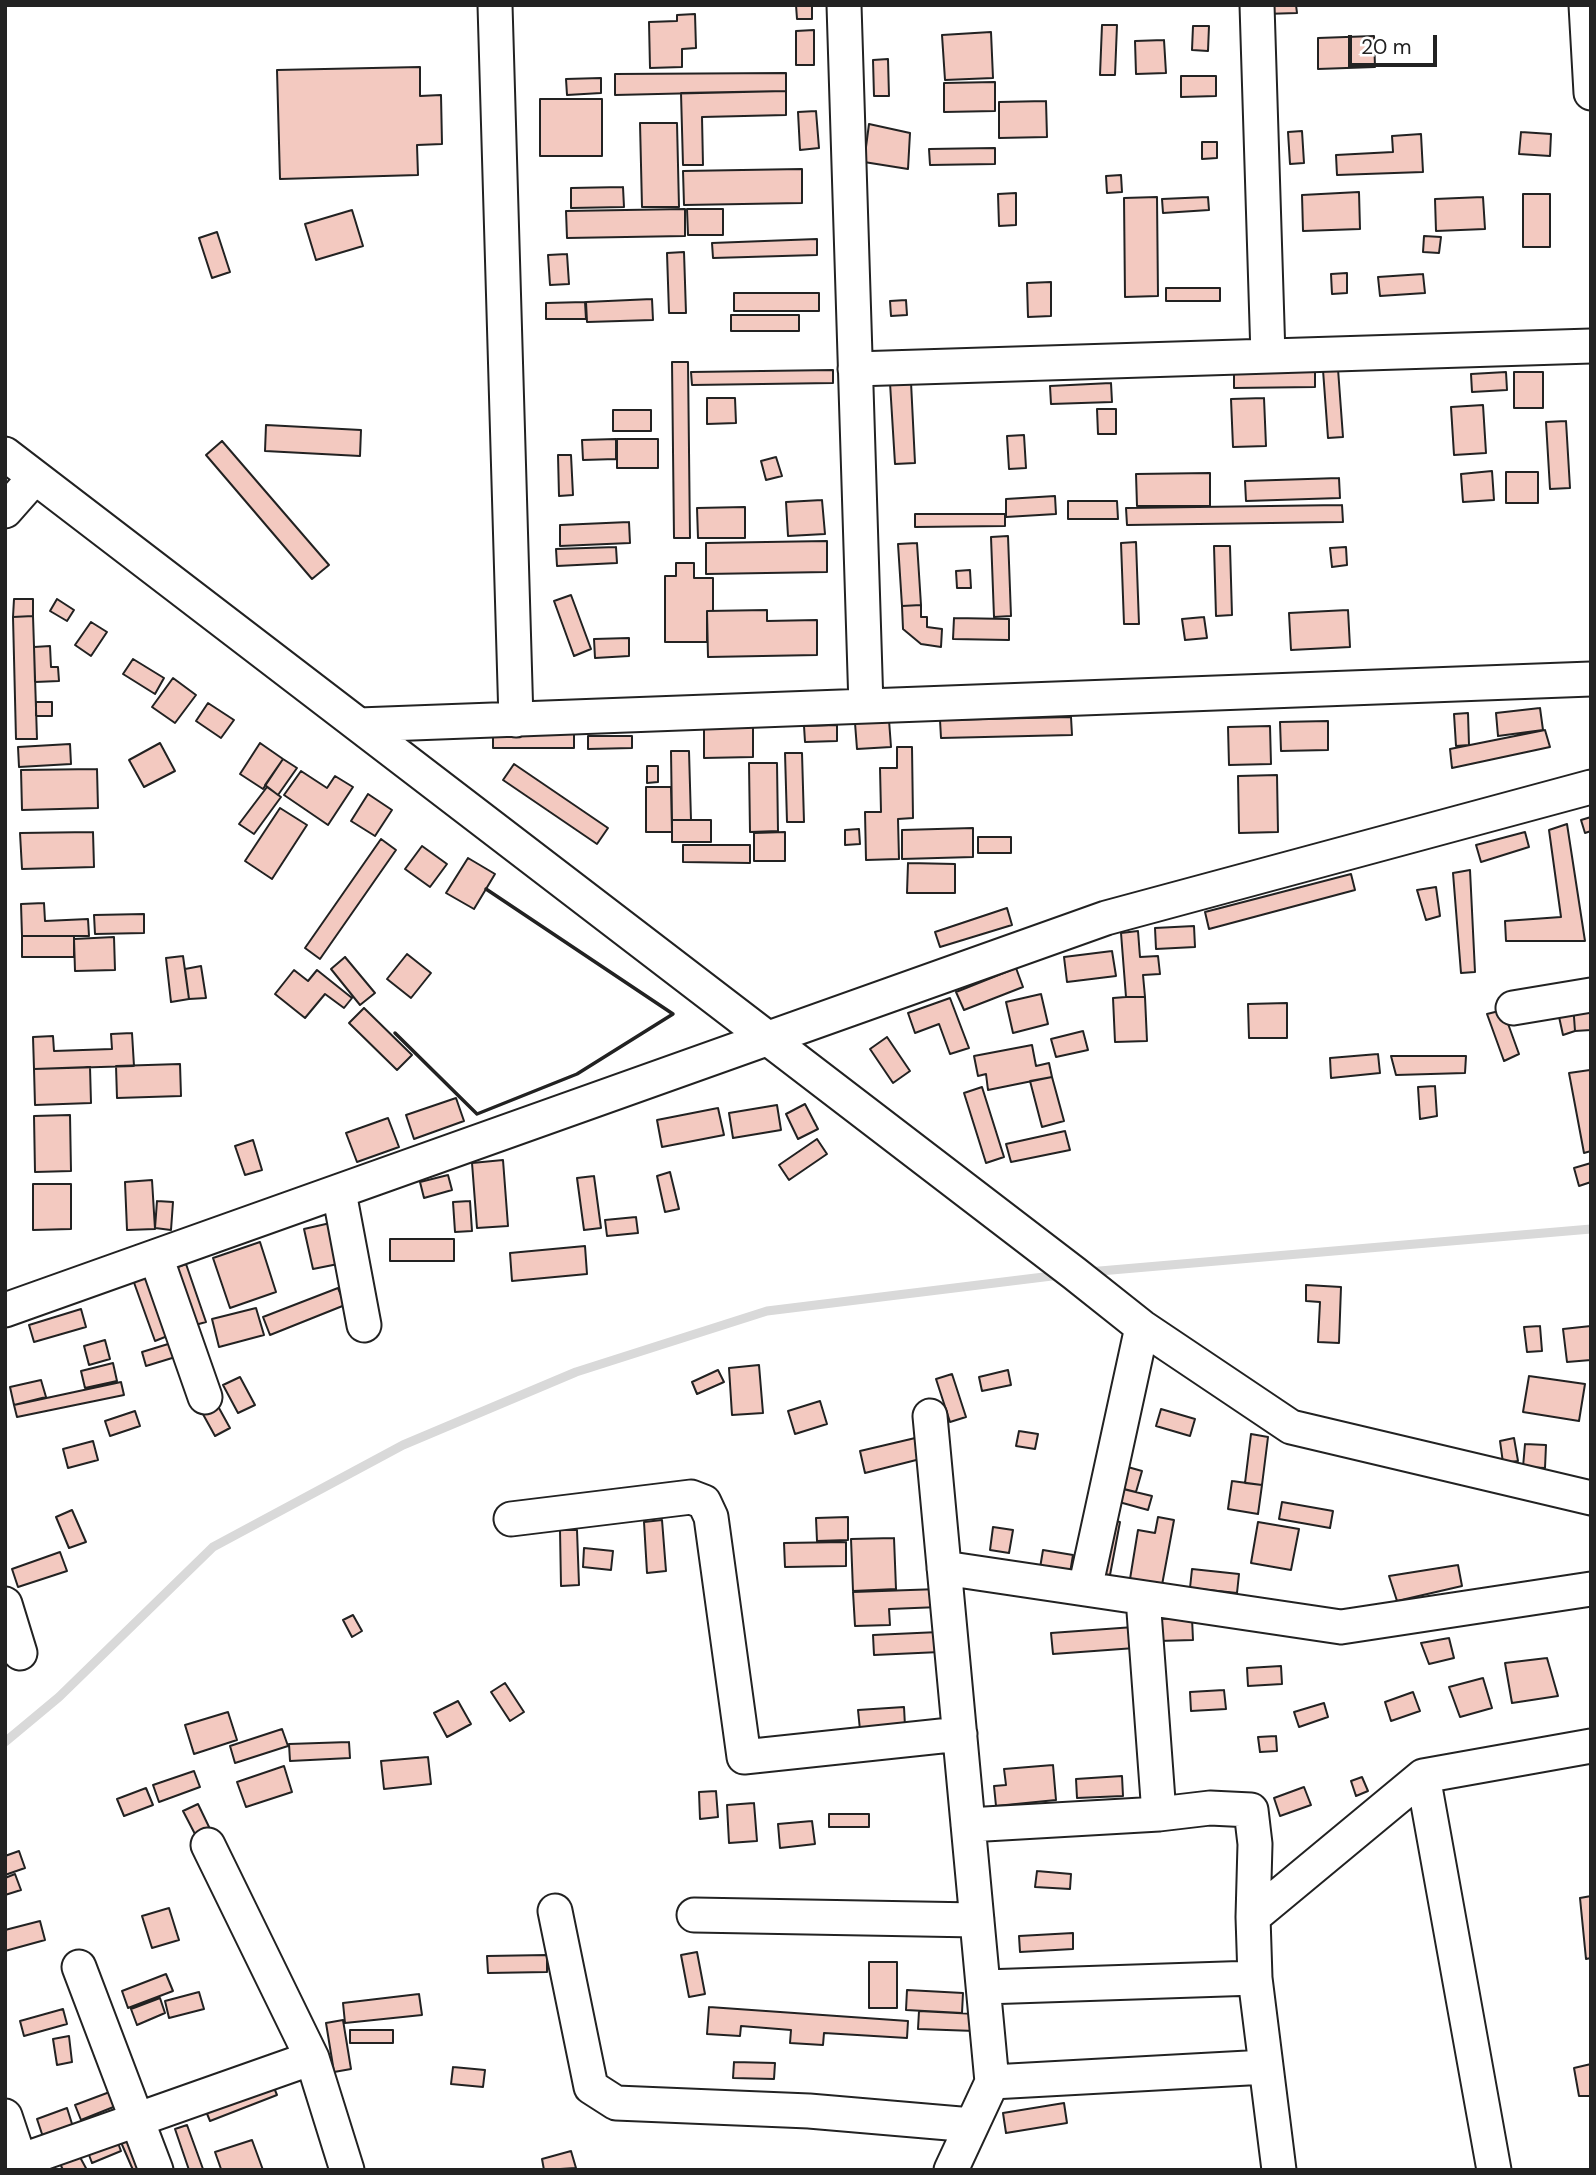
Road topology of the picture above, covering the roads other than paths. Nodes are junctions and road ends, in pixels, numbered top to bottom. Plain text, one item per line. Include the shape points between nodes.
1 (495, 5) edge
2 (844, 5) edge
3 (1257, 5) edge
4 (1586, 5) edge
5 (1591, 93) edge
6 (1591, 346) edge
7 (1268, 356) junction
8 (855, 369) junction
9 (5, 454) edge
10 (36, 477) junction
11 (5, 511) edge
12 (1591, 679) edge
13 (866, 706) junction
14 (516, 720) junction
15 (359, 726) junction
16 (1591, 787) edge
17 (1591, 995) edge
18 (1513, 1008) dead end
19 (768, 1039) junction
20 (339, 1192) junction
21 (156, 1257) junction
22 (5, 1310) edge
23 (363, 1325) dead end
24 (1142, 1328) junction
25 (205, 1397) dead end
26 (930, 1416) dead end
27 (1591, 1498) edge
28 (512, 1519) dead end
29 (944, 1568) junction
30 (1085, 1589) junction
31 (1591, 1589) edge
32 (1143, 1598) junction
33 (5, 1604) edge
34 (20, 1653) dead end
35 (960, 1734) junction
36 (1591, 1746) edge
37 (1423, 1776) junction
38 (1159, 1814) junction
39 (968, 1825) junction
40 (208, 1845) dead end
41 (555, 1911) dead end
42 (694, 1915) dead end
43 (1253, 1917) junction
44 (977, 1920) junction
45 (79, 1967) dead end
46 (1255, 1978) junction
47 (984, 1987) junction
48 (312, 2058) junction
49 (1266, 2067) junction
50 (992, 2082) junction
51 (5, 2116) edge
52 (138, 2121) junction
53 (972, 2125) junction
54 (22, 2166) edge
55 (156, 2170) edge
56 (347, 2170) edge
57 (951, 2170) edge
58 (1279, 2170) edge
59 (1494, 2170) edge

1 - 14 street
2 - 8 street
3 - 7 street
4 - 5 street
6 - 7 street
7 - 8 street
8 - 13 street
9 - 10 street
10 - 11 street
10 - 15 street
12 - 13 street
13 - 14 street
14 - 15 street
15 - 19 street
16 - 19 street via 1106,918
17 - 18 street
19 - 20 street
19 - 24 street
20 - 21 street
20 - 23 street
21 - 22 street
21 - 25 street
24 - 27 street via 1291,1427
24 - 30 street
26 - 29 street
28 - 35 street via 691,1497 704,1502 711,1517 744,1757
29 - 30 street
29 - 35 street
30 - 32 street
31 - 32 street via 1341,1627
32 - 38 street
33 - 34 street
35 - 39 street
36 - 37 street
37 - 43 street
37 - 59 street
38 - 39 street
38 - 43 street via 1210,1808 1251,1810
39 - 44 street
40 - 48 street
41 - 53 street via 591,2087 616,2104 809,2111
42 - 44 street
43 - 46 street
44 - 47 street
45 - 52 street
46 - 47 street
46 - 49 street
47 - 50 street
48 - 52 street
48 - 56 street
49 - 50 street
49 - 58 street
50 - 53 street
51 - 54 street
52 - 54 street
52 - 55 street
53 - 57 street

